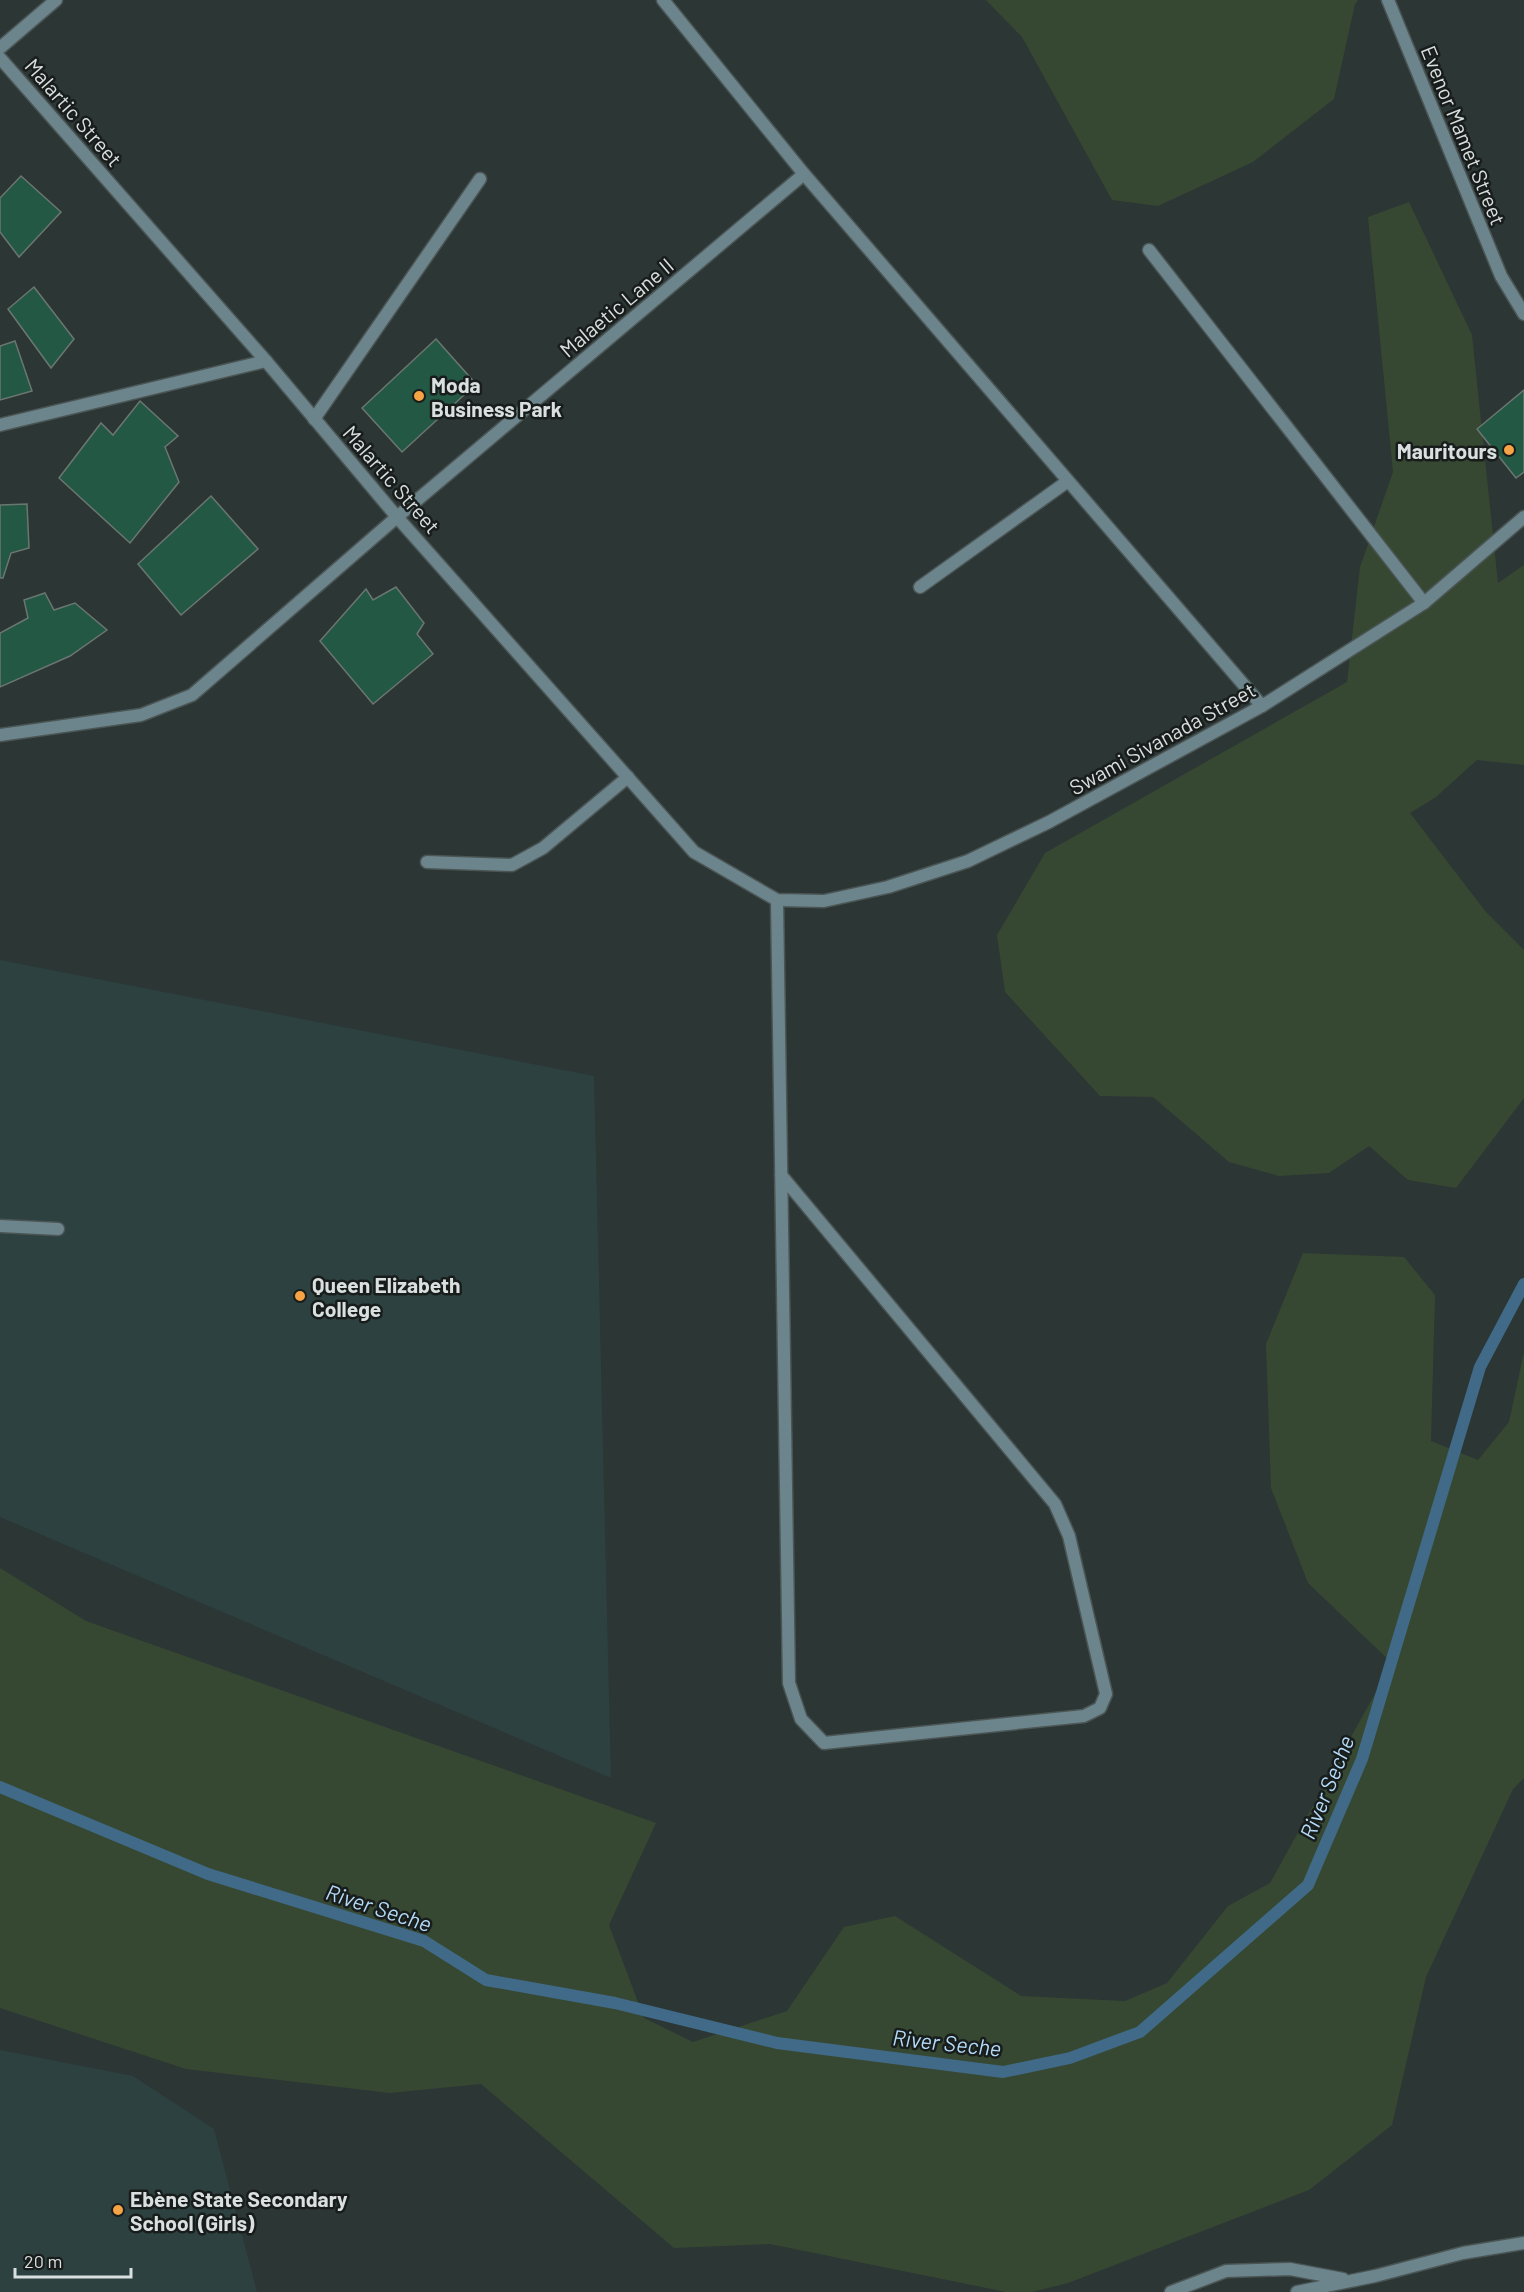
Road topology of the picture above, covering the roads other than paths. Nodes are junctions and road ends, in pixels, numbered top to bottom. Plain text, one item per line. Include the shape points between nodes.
1 (56, 0) edge
2 (663, 0) edge
3 (1388, 0) edge
4 (0, 48) edge
5 (0, 57) edge
6 (804, 174) junction
7 (480, 179) dead end
8 (1149, 250) dead end
9 (1524, 314) edge
10 (266, 361) junction
11 (314, 418) junction
12 (0, 425) edge
13 (1068, 482) junction
14 (397, 517) junction
15 (1524, 517) edge
16 (920, 587) dead end
17 (1424, 603) junction
18 (1262, 706) junction
19 (0, 735) edge
20 (628, 777) junction
21 (427, 862) dead end
22 (777, 900) junction
23 (781, 1175) junction
24 (0, 1226) edge
25 (58, 1228) dead end
26 (1524, 2243) edge
27 (1347, 2280) junction
28 (1171, 2292) edge
29 (1297, 2292) edge

1 - 4 street
2 - 6 street
3 - 9 street, Evenor Mamet Street via 1501,276
5 - 10 street, Malartic Street
6 - 13 street
6 - 14 street, Malaetic Lane II
7 - 11 street
8 - 17 street
10 - 11 street, Malartic Street
10 - 12 street
11 - 14 street, Malartic Street
13 - 16 street
13 - 18 street
14 - 19 street, Malaetic Lane II via 192,695 141,715
14 - 20 street, Malartic Street
15 - 17 street, Swami Sivanada Street
17 - 18 street, Swami Sivanada Street
18 - 22 street, Swami Sivanada Street via 1049,822 968,861 888,887 824,901
20 - 21 street via 543,848 512,865
20 - 22 street, Malartic Street via 694,852
22 - 23 street
23 - 23 street via 789,1683 801,1719 824,1743 1084,1716 1100,1708 1106,1694 1069,1536 1055,1504
24 - 25 street
26 - 27 street
27 - 28 street via 1290,2269 1226,2271
27 - 29 street

